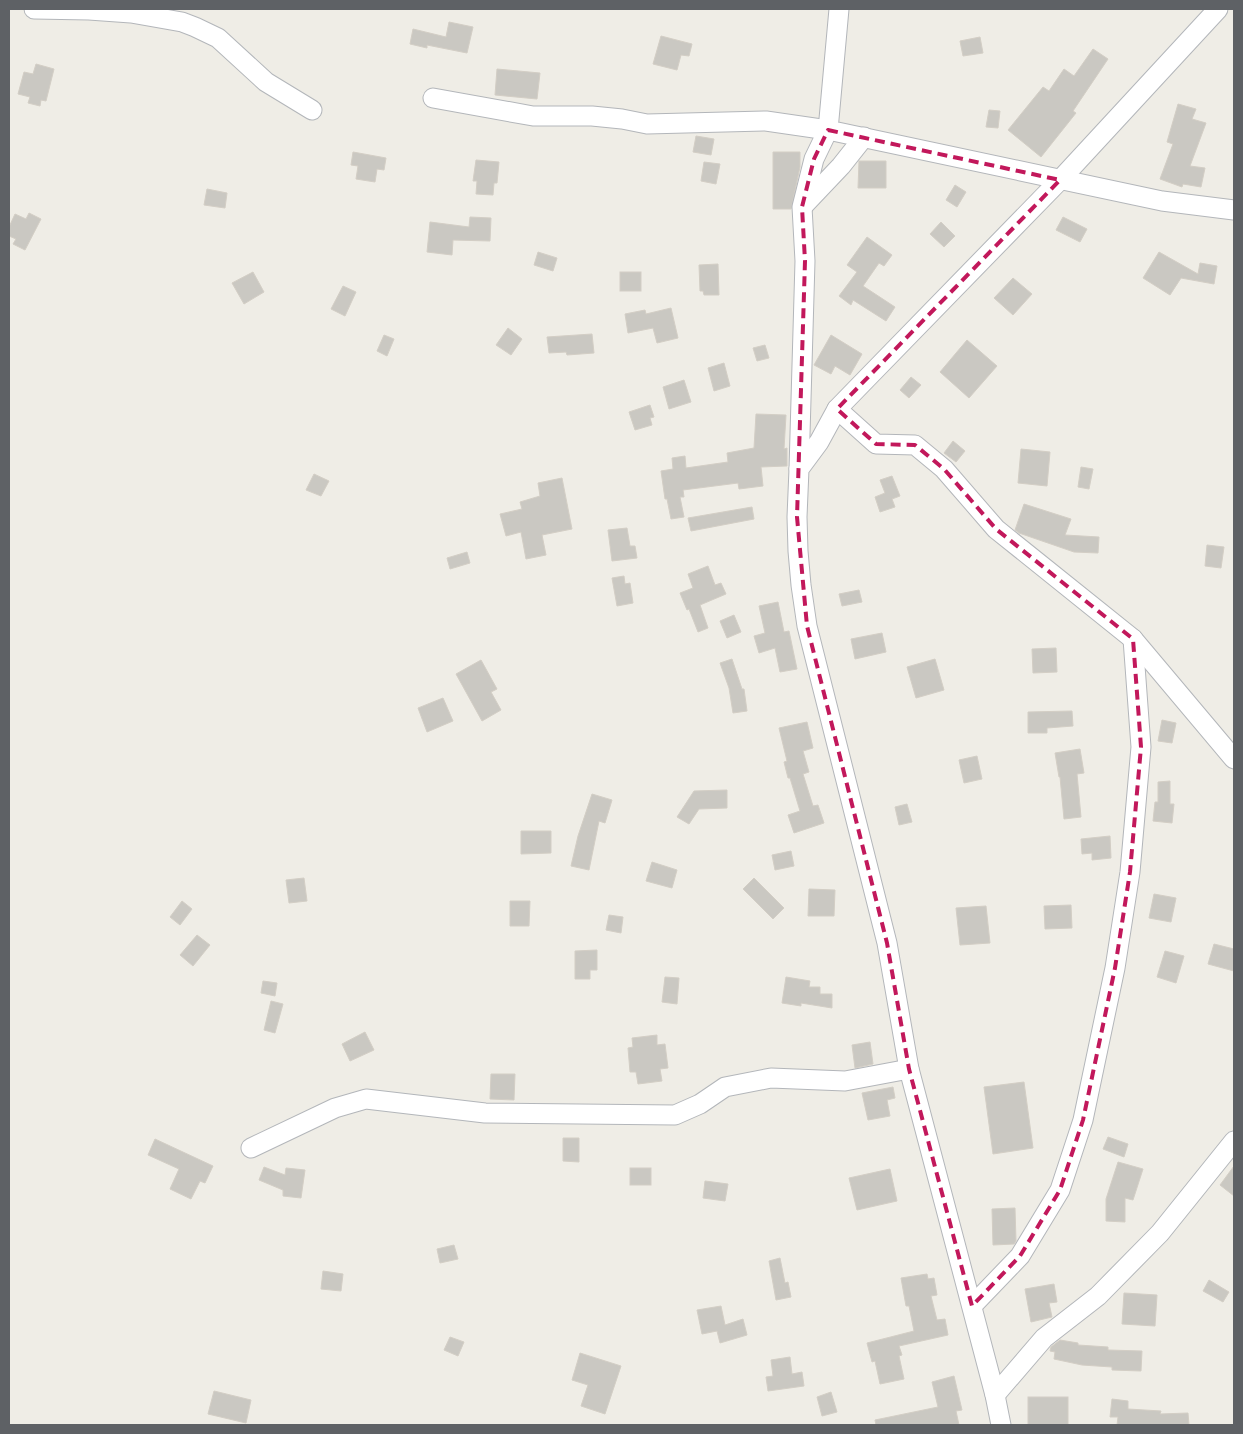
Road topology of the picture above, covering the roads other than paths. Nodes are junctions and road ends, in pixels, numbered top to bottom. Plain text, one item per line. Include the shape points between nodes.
1 (34, 9) edge
2 (839, 9) edge
3 (1218, 9) edge
4 (433, 98) dead end
5 (312, 110) dead end
6 (828, 130) junction
7 (864, 137) junction
8 (1060, 180) junction
9 (802, 207) junction
10 (1234, 210) edge
11 (838, 409) junction
12 (799, 469) junction
13 (1134, 639) junction
14 (1234, 759) edge
15 (909, 1069) junction
16 (1234, 1141) edge
17 (251, 1148) dead end
18 (972, 1306) junction
19 (995, 1395) junction
20 (1001, 1425) edge

1 - 5 street via 131,13 182,22 218,38 266,82
2 - 6 street
3 - 8 street
4 - 6 street via 533,116 592,116 647,124 766,122
6 - 7 street
6 - 9 street via 814,159
7 - 8 street
7 - 9 street
8 - 10 street via 1162,201
8 - 11 street
9 - 12 street via 805,261
11 - 12 street
11 - 13 street via 876,444 915,446 944,470 996,529
12 - 15 street via 798,551 806,626 887,943
13 - 14 street
13 - 18 street via 1141,747 1130,872 1115,968 1083,1120 1060,1190 1020,1256
15 - 17 street via 845,1081 771,1078 725,1087 700,1104 675,1115 485,1113 366,1099 335,1108
15 - 18 street
16 - 19 street via 1160,1233 1098,1296 1044,1338
18 - 19 street
19 - 20 street

